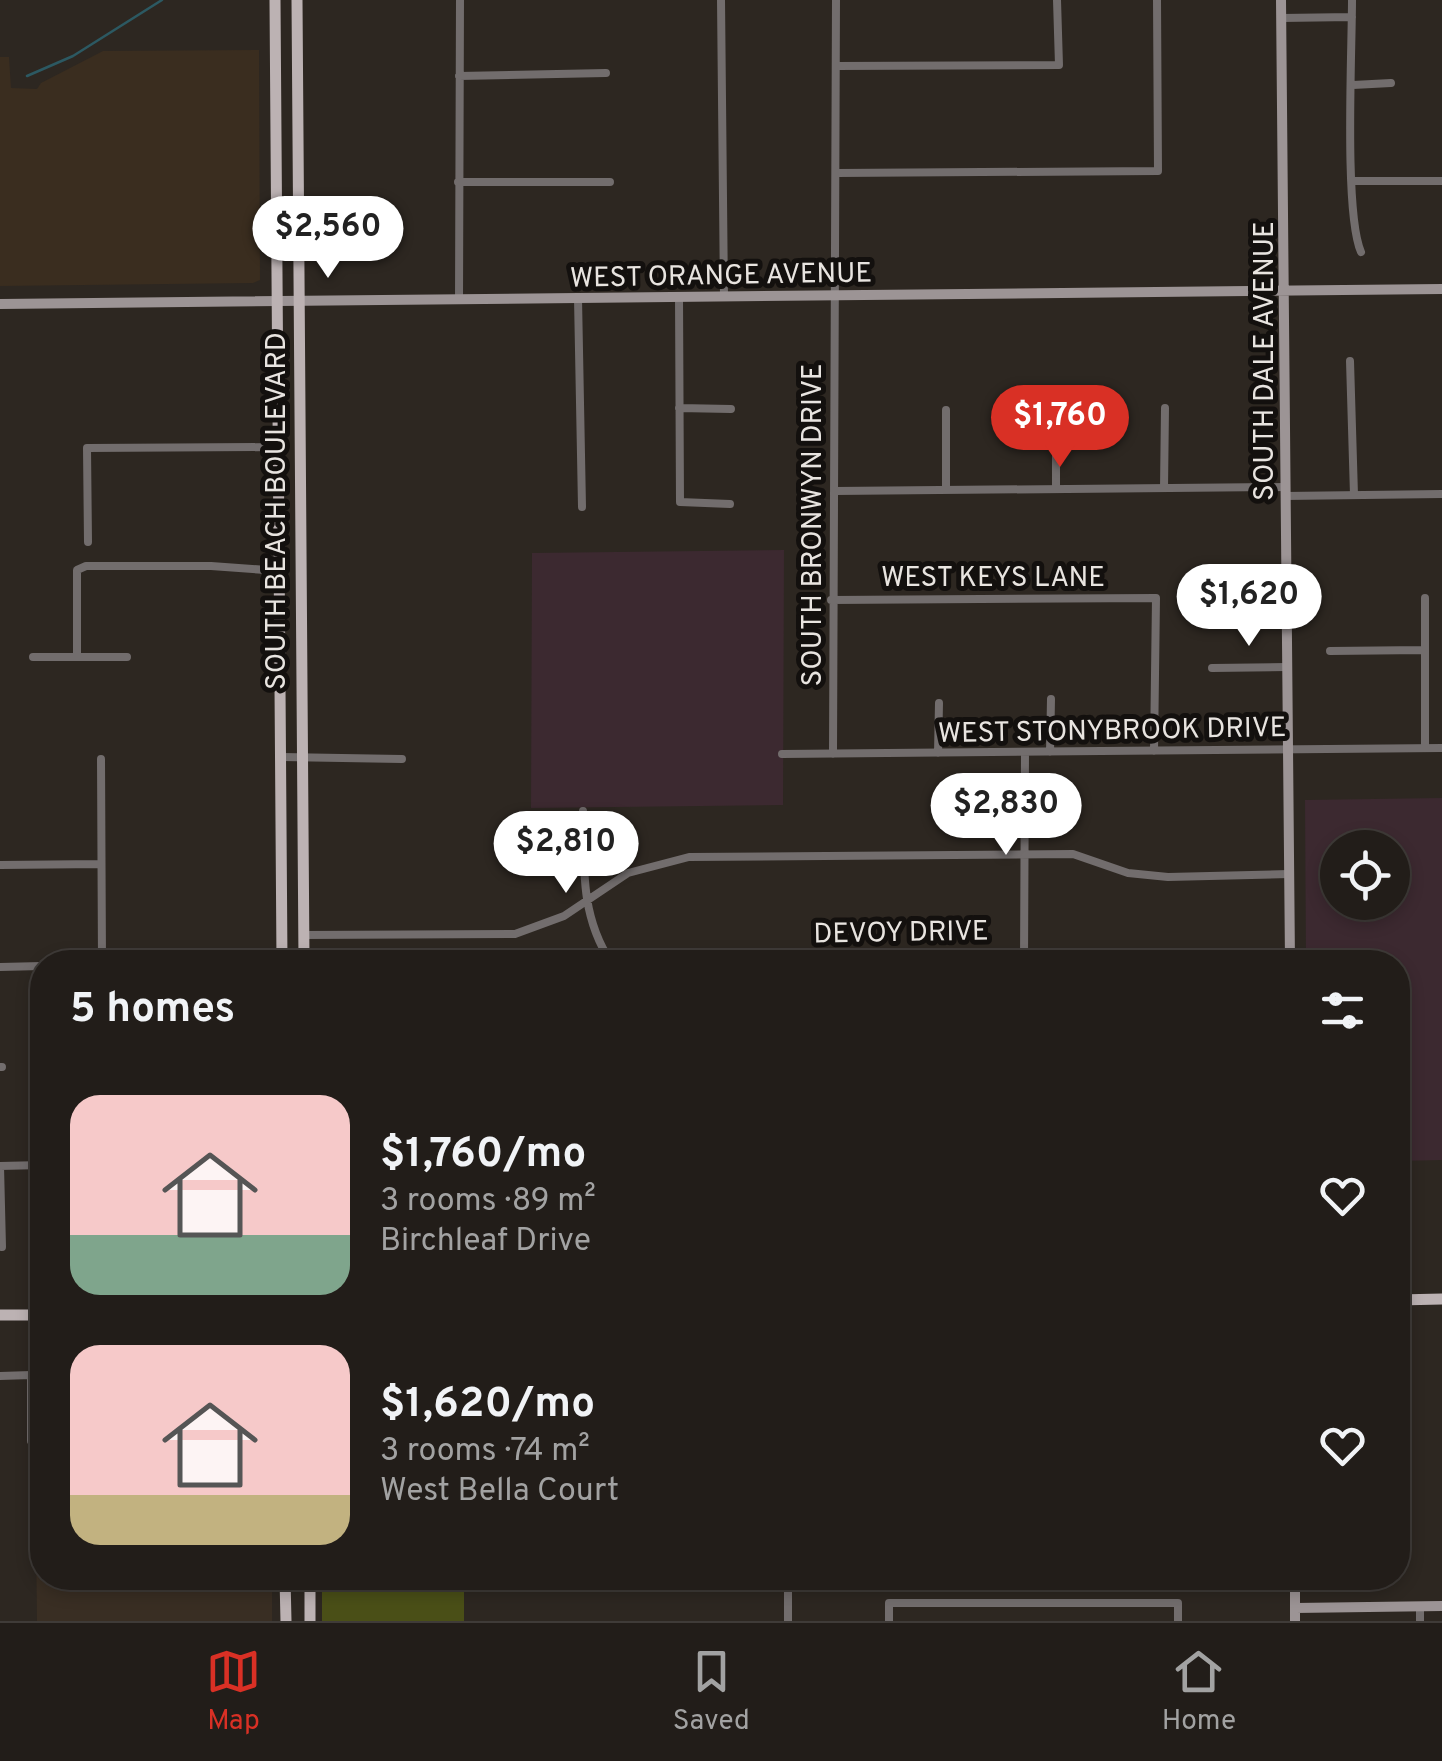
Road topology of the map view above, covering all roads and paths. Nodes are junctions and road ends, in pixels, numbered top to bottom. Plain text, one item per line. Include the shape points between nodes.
1 (275, 0) edge
2 (298, 0) edge
3 (460, 0) edge
4 (721, 0) edge
5 (836, 0) edge
6 (1057, 0) edge
7 (1156, 0) edge
8 (1282, 0) edge
9 (1352, 0) edge
10 (1352, 17) junction
11 (1282, 18) junction
12 (836, 66) junction
13 (606, 74) dead end
14 (459, 76) junction
15 (1391, 83) dead end
16 (1352, 85) junction
17 (837, 174) junction
18 (1442, 180) edge
19 (1354, 181) junction
20 (458, 182) junction
21 (610, 182) dead end
22 (1362, 252) dead end
23 (1442, 289) edge
24 (1284, 290) junction
25 (836, 295) junction
26 (679, 297) junction
27 (724, 297) junction
28 (578, 298) junction
29 (459, 300) junction
30 (278, 301) junction
31 (300, 301) junction
32 (0, 304) edge
33 (1350, 361) dead end
34 (679, 408) junction
35 (1165, 408) dead end
36 (732, 409) dead end
37 (946, 410) dead end
38 (1056, 412) dead end
39 (278, 447) junction
40 (1164, 488) junction
41 (1056, 489) junction
42 (946, 490) junction
43 (835, 491) junction
44 (1285, 491) junction
45 (1442, 494) edge
46 (1354, 495) junction
47 (730, 504) dead end
48 (582, 507) dead end
49 (88, 542) dead end
50 (280, 572) junction
51 (1425, 598) dead end
52 (831, 600) junction
53 (1423, 650) junction
54 (1330, 651) dead end
55 (32, 657) dead end
56 (77, 657) junction
57 (128, 657) dead end
58 (1287, 667) junction
59 (1212, 668) dead end
60 (1052, 699) dead end
61 (939, 703) dead end
62 (1425, 748) junction
63 (1442, 748) edge
64 (1288, 750) junction
65 (1154, 751) junction
66 (1025, 752) junction
67 (1050, 752) junction
68 (938, 753) junction
69 (782, 754) dead end
70 (833, 754) junction
71 (301, 756) junction
72 (282, 757) junction
73 (402, 758) dead end
74 (101, 759) dead end
75 (583, 812) dead end
76 (1025, 853) junction
77 (102, 864) junction
78 (0, 865) edge
79 (1289, 874) junction
80 (585, 901) junction
81 (303, 935) junction
82 (102, 950) edge
83 (282, 950) edge
84 (304, 950) edge
85 (602, 950) edge
86 (1024, 950) edge
87 (1290, 950) edge
88 (0, 966) edge
89 (30, 966) edge
90 (30, 1165) edge
91 (0, 1166) edge
92 (2, 1247) edge
93 (1442, 1299) edge
94 (1410, 1300) edge
95 (30, 1315) edge
96 (0, 1316) edge
97 (30, 1375) edge
98 (0, 1376) edge
99 (285, 1590) edge
100 (310, 1590) edge
101 (788, 1590) edge
102 (1295, 1590) edge
103 (1442, 1606) edge
104 (1420, 1607) junction
105 (1295, 1608) junction
106 (286, 1621) edge
107 (310, 1621) edge
108 (788, 1621) edge
109 (888, 1621) edge
110 (1178, 1621) edge
111 (1295, 1621) edge
112 (1420, 1621) edge

1 - 30 main road, SOUTH BEACH BOULEVARD
2 - 31 main road, SOUTH BEACH BOULEVARD
3 - 14 street
4 - 27 street
5 - 12 street, SOUTH BRONWYN DRIVE
6 - 12 street via 1059,65
7 - 17 street via 1158,171
8 - 11 street, SOUTH DALE AVENUE
9 - 10 street
10 - 11 street
10 - 16 street
11 - 24 street, SOUTH DALE AVENUE
12 - 17 street, SOUTH BRONWYN DRIVE
13 - 14 street
14 - 20 street
15 - 16 street
16 - 19 street
17 - 25 street, SOUTH BRONWYN DRIVE
18 - 19 street
19 - 22 street
20 - 21 street
20 - 29 street
23 - 24 street, WEST ORANGE AVENUE
24 - 25 street, WEST ORANGE AVENUE
24 - 44 street, SOUTH DALE AVENUE
25 - 27 street, WEST ORANGE AVENUE
25 - 43 street, SOUTH BRONWYN DRIVE
26 - 27 street, WEST ORANGE AVENUE
26 - 28 street, WEST ORANGE AVENUE
26 - 34 street
28 - 29 street, WEST ORANGE AVENUE
28 - 48 street
29 - 31 street, WEST ORANGE AVENUE
30 - 31 street, WEST ORANGE AVENUE
30 - 32 street, WEST ORANGE AVENUE
30 - 39 main road, SOUTH BEACH BOULEVARD
31 - 71 main road, SOUTH BEACH BOULEVARD
33 - 46 street
34 - 36 street
34 - 47 street via 680,502
35 - 40 street
37 - 42 street
38 - 41 street
39 - 49 street via 87,448
39 - 50 main road, SOUTH BEACH BOULEVARD
40 - 41 street
40 - 44 street
41 - 42 street
42 - 43 street
43 - 52 street, SOUTH BRONWYN DRIVE
44 - 46 street
44 - 58 street, SOUTH DALE AVENUE
45 - 46 street
50 - 56 street via 86,566 77,570
50 - 72 main road, SOUTH BEACH BOULEVARD
51 - 53 street
52 - 65 street, WEST KEYS LANE via 1156,598
52 - 70 street, SOUTH BRONWYN DRIVE
53 - 54 street
53 - 62 street
55 - 56 street
56 - 57 street
58 - 59 street
58 - 64 street, SOUTH DALE AVENUE
60 - 67 street
61 - 68 street
62 - 63 street, WEST STONYBROOK DRIVE
62 - 64 street, WEST STONYBROOK DRIVE
64 - 65 street, WEST STONYBROOK DRIVE
64 - 79 street, SOUTH DALE AVENUE
65 - 67 street, WEST STONYBROOK DRIVE
66 - 67 street, WEST STONYBROOK DRIVE
66 - 68 street, WEST STONYBROOK DRIVE
66 - 76 street
68 - 70 street, WEST STONYBROOK DRIVE
69 - 70 street, WEST STONYBROOK DRIVE
71 - 72 street
71 - 73 street
71 - 81 main road, SOUTH BEACH BOULEVARD
72 - 83 main road, SOUTH BEACH BOULEVARD
74 - 77 street
75 - 80 street
76 - 79 street via 1072,854 1128,873 1168,877
76 - 80 street via 688,857 628,873
76 - 86 street
77 - 78 street
77 - 82 street
79 - 87 street, SOUTH DALE AVENUE
80 - 81 street via 515,934
80 - 85 street
81 - 84 main road, SOUTH BEACH BOULEVARD
88 - 89 street
90 - 91 street
91 - 92 street
93 - 94 main road
95 - 96 main road
97 - 98 street
99 - 106 main road
100 - 107 main road
101 - 108 street
102 - 105 street
103 - 104 street
104 - 105 street
104 - 112 street
105 - 111 street
109 - 110 street via 889,1603 1178,1603

